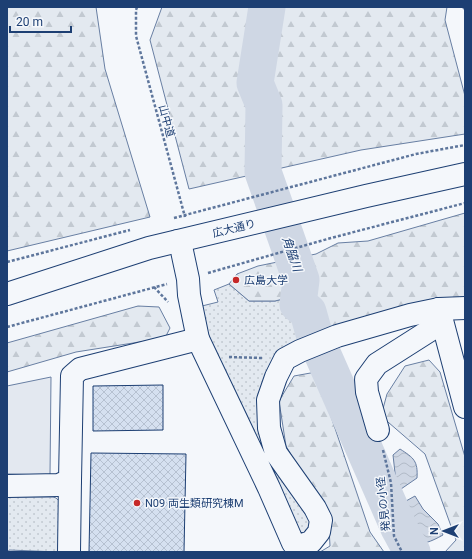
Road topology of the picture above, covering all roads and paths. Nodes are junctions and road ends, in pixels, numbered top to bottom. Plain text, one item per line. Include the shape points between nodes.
1 (137, 7) edge
2 (465, 145) edge
3 (465, 174) edge
4 (465, 203) edge
5 (185, 215) junction
6 (171, 219) dead end
7 (135, 228) dead end
8 (186, 240) junction
9 (7, 262) edge
10 (188, 279) junction
11 (7, 294) edge
12 (465, 308) edge
13 (439, 309) junction
14 (7, 327) edge
15 (202, 348) junction
16 (285, 360) junction
17 (465, 407) edge
18 (378, 430) joint
19 (70, 480) junction
20 (7, 486) edge
21 (69, 552) edge
22 (402, 552) edge

1 - 5 path, 山中道 via 136,36
2 - 5 path via 416,154
3 - 8 street, 広大通り
4 - 10 path
5 - 6 path
5 - 8 path, 山中道
7 - 9 path
8 - 10 street via 182,251
8 - 11 street, 広大通り via 149,248
10 - 14 path
10 - 15 street via 189,295
12 - 13 street
13 - 16 street via 337,336
13 - 17 street
13 - 18 street via 432,329 377,364 366,379 367,392
15 - 16 path
15 - 16 street via 270,488 293,544 302,545 311,542 319,532 321,520 276,453 269,428 268,400
15 - 19 street via 80,369 72,376
18 - 22 path, 発見の小径 via 391,484 394,536
19 - 20 street via 59,485
19 - 21 street

